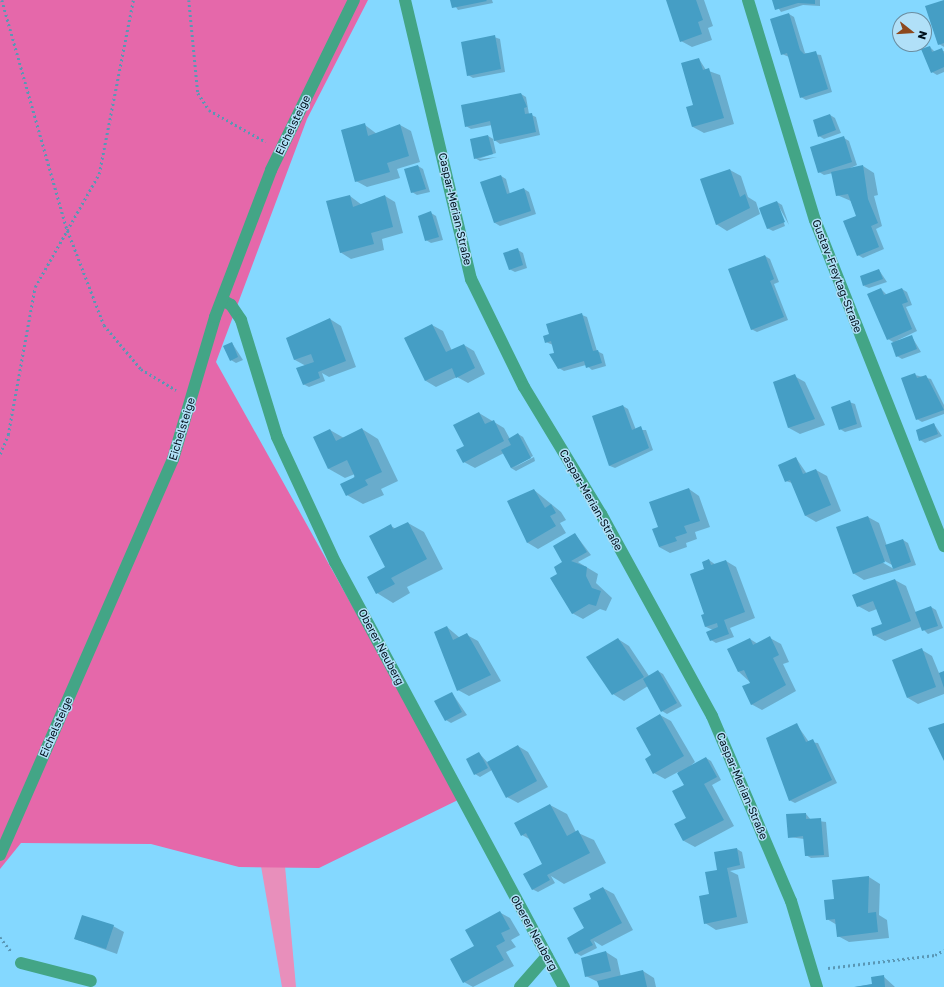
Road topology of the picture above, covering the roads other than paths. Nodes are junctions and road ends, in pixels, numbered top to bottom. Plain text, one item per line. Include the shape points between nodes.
1 (354, 0) edge
2 (405, 0) edge
3 (748, 0) edge
4 (222, 300) junction
5 (944, 546) edge
6 (0, 855) edge
7 (547, 956) junction
8 (21, 963) dead end
9 (91, 981) dead end
10 (61, 982) edge
11 (520, 987) edge
12 (564, 987) edge
13 (817, 987) edge

1 - 4 street, Eichelsteige via 280,150
2 - 13 street, Caspar-Merian-Straße via 471,279 524,387 601,514 712,716 791,901
3 - 5 street, Gustav-Freytag-Straße via 815,220
4 - 6 street, Eichelsteige via 174,459
4 - 7 street, Oberer Neuberg via 231,305 241,320 277,437 336,562
7 - 11 street
7 - 12 street, Oberer Neuberg
8 - 10 street
9 - 10 street

